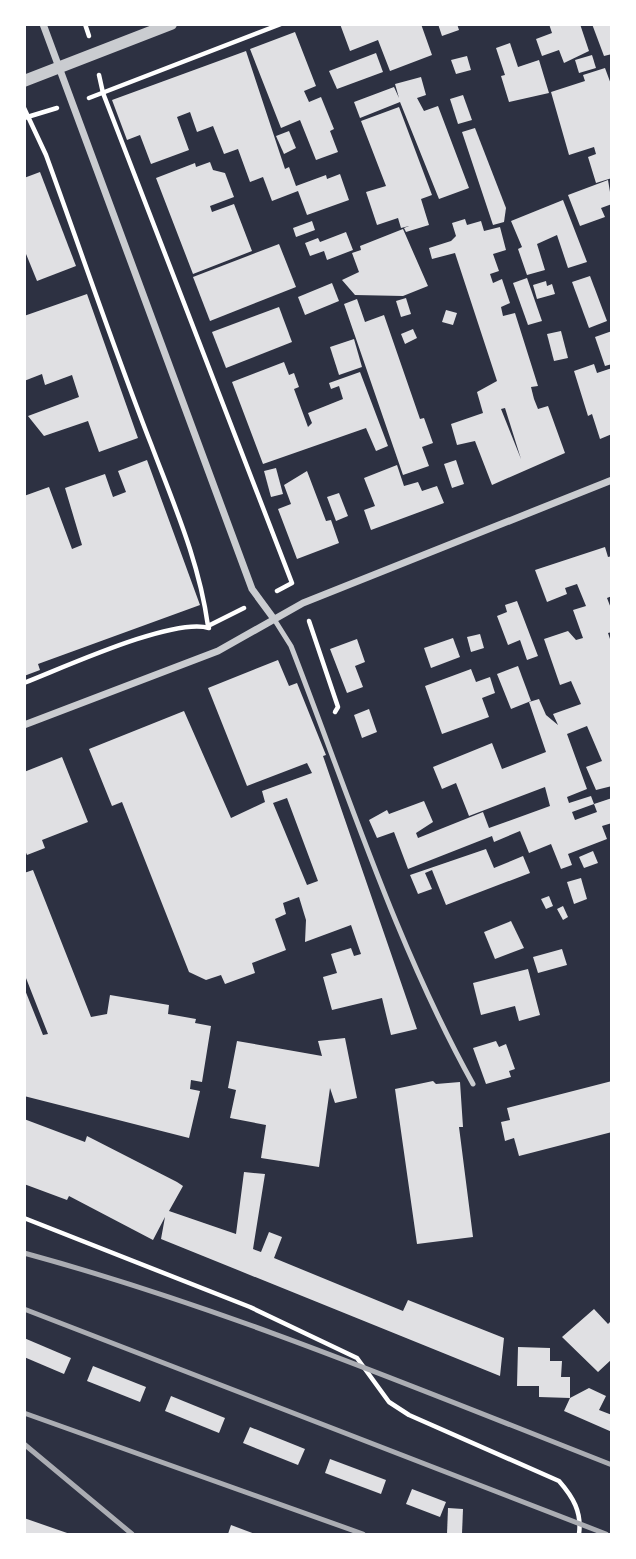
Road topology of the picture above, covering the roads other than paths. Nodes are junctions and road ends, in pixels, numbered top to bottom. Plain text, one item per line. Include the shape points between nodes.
1 (43, 24) edge
2 (171, 24) edge
3 (58, 68) junction
4 (24, 81) edge
5 (611, 480) edge
6 (274, 620) junction
7 (24, 725) edge
8 (472, 1084) dead end

1 - 3 street
2 - 3 street
3 - 4 street
3 - 6 street via 252,589
5 - 6 street via 360,580
6 - 7 street via 218,651
6 - 8 lane via 291,646 389,901 446,1036

